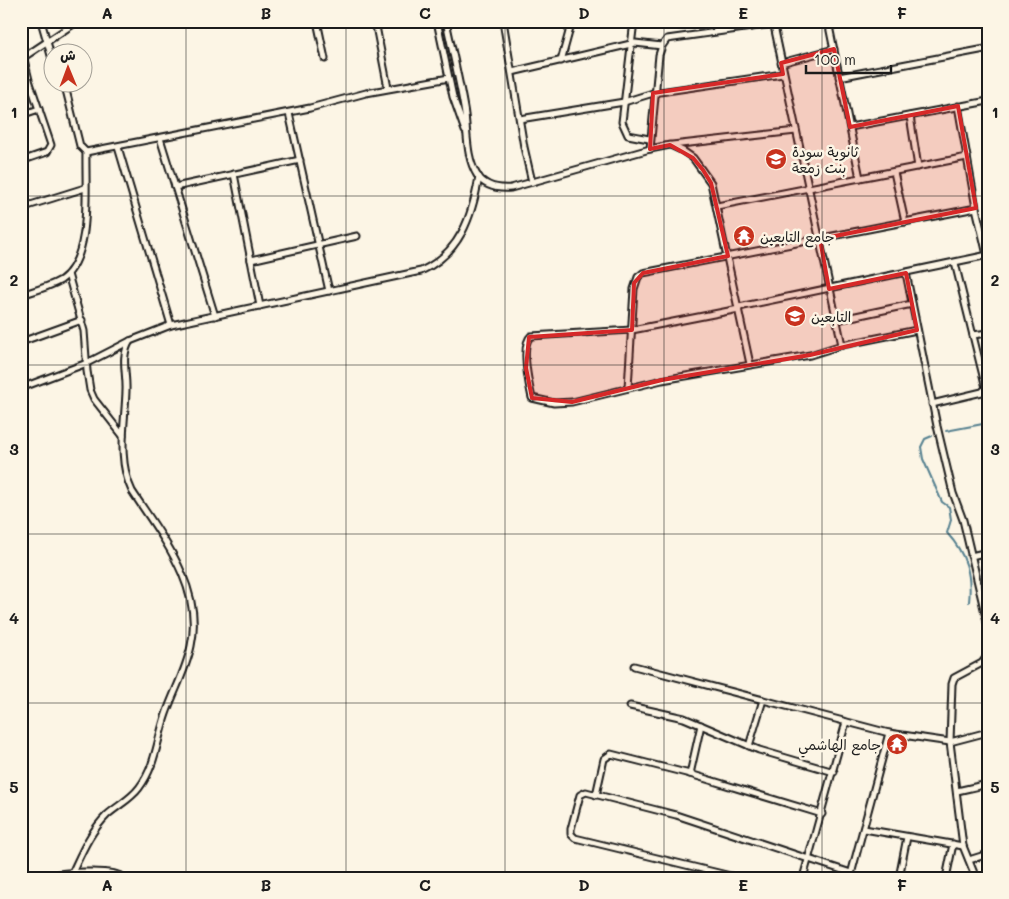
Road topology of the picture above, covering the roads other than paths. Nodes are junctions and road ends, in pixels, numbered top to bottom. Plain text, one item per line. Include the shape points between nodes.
1 (42, 21) edge
2 (78, 21) edge
3 (317, 21) edge
4 (375, 21) edge
5 (437, 21) edge
6 (446, 21) edge
7 (503, 21) edge
8 (572, 21) edge
9 (634, 21) edge
10 (715, 21) edge
11 (853, 21) edge
12 (773, 23) edge
13 (829, 24) edge
14 (716, 31) junction
15 (48, 42) joint
16 (42, 45) edge
17 (632, 46) junction
18 (662, 46) junction
19 (21, 47) edge
20 (834, 49) junction
21 (985, 49) dead end
22 (23, 55) edge
23 (325, 59) dead end
24 (561, 60) junction
25 (781, 63) junction
26 (512, 72) junction
27 (783, 74) junction
28 (839, 77) junction
29 (449, 78) junction
30 (388, 88) junction
31 (66, 92) edge
32 (653, 93) junction
33 (988, 101) edge
34 (624, 102) junction
35 (958, 106) junction
36 (39, 110) junction
37 (289, 113) junction
38 (21, 116) edge
39 (910, 116) junction
40 (520, 119) junction
41 (850, 127) junction
42 (796, 131) junction
43 (466, 134) junction
44 (160, 138) junction
45 (649, 139) junction
46 (670, 145) junction
47 (118, 147) junction
48 (650, 149) junction
49 (86, 152) junction
50 (967, 157) junction
51 (300, 160) junction
52 (21, 161) edge
53 (918, 166) junction
54 (894, 172) junction
55 (234, 174) junction
56 (479, 177) junction
57 (860, 178) junction
58 (532, 182) junction
59 (175, 187) junction
60 (85, 188) junction
61 (809, 189) junction
62 (717, 206) junction
63 (21, 208) edge
64 (976, 208) junction
65 (905, 222) junction
66 (357, 236) dead end
67 (820, 239) junction
68 (318, 245) junction
69 (987, 255) edge
70 (728, 256) junction
71 (251, 260) junction
72 (955, 263) junction
73 (906, 273) junction
74 (68, 274) junction
75 (830, 289) junction
76 (329, 291) junction
77 (21, 295) edge
78 (912, 304) junction
79 (260, 306) junction
80 (739, 308) junction
81 (215, 316) junction
82 (82, 320) junction
83 (837, 320) junction
84 (172, 325) junction
85 (632, 330) junction
86 (917, 330) junction
87 (988, 332) edge
88 (974, 336) junction
89 (130, 341) junction
90 (21, 342) edge
91 (842, 345) junction
92 (87, 363) junction
93 (750, 364) junction
94 (21, 388) edge
95 (628, 388) junction
96 (932, 404) junction
97 (123, 436) junction
98 (988, 552) edge
99 (971, 556) junction
100 (988, 626) edge
101 (988, 655) edge
102 (634, 666) dead end
103 (763, 700) junction
104 (630, 706) dead end
105 (846, 722) junction
106 (702, 725) junction
107 (988, 732) edge
108 (889, 733) junction
109 (950, 742) junction
110 (749, 746) junction
111 (834, 772) junction
112 (690, 774) junction
113 (988, 784) edge
114 (957, 791) junction
115 (596, 795) junction
116 (822, 814) junction
117 (864, 829) junction
118 (907, 837) junction
119 (953, 844) junction
120 (963, 846) junction
121 (988, 854) edge
122 (809, 858) junction
123 (969, 860) junction
124 (72, 873) junction
125 (851, 875) edge
126 (42, 878) edge
127 (124, 878) edge
128 (739, 878) edge
129 (803, 878) edge
130 (899, 878) edge
131 (946, 878) edge
132 (976, 878) edge

1 - 15 street
2 - 15 street
3 - 23 street
4 - 30 street
5 - 29 street
6 - 43 street via 465,109
7 - 26 street
8 - 24 street
9 - 17 street
10 - 14 street
11 - 13 street
12 - 14 street
12 - 25 street
13 - 20 street
14 - 18 street via 667,39
16 - 22 street
17 - 18 street via 635,43
17 - 24 street
17 - 34 street
18 - 32 street
19 - 22 street
20 - 25 street
20 - 28 street
21 - 28 street
22 - 36 street
24 - 26 street
25 - 27 street
26 - 40 street
27 - 32 street
27 - 42 street
28 - 41 street
29 - 30 street
29 - 43 street
30 - 37 street
31 - 49 street via 80,146
32 - 34 street
32 - 45 street
33 - 35 street
34 - 40 street
34 - 45 street via 624,131 636,138
35 - 39 street
35 - 50 street
36 - 38 street
36 - 52 street via 50,149
37 - 44 street
37 - 51 street
39 - 41 street
39 - 53 street
40 - 58 street
41 - 57 street
42 - 46 street
42 - 61 street
43 - 56 street via 472,164
44 - 47 street
44 - 59 street
45 - 48 street
46 - 48 street
46 - 62 street via 693,158 703,170 711,183
47 - 49 street
47 - 84 street
48 - 58 street
49 - 60 street
50 - 53 street
50 - 64 street
51 - 55 street
51 - 68 street
53 - 54 street
54 - 57 street
54 - 65 street
55 - 59 street
55 - 71 street
56 - 58 street via 491,186 501,188
56 - 76 street via 468,218 446,256 415,273
57 - 61 street
59 - 81 street
60 - 63 street
60 - 74 street via 83,243 78,260
61 - 62 street
61 - 67 street
62 - 70 street
64 - 65 street
64 - 69 street
65 - 67 street
66 - 68 street
67 - 70 street
67 - 75 street
68 - 71 street
68 - 76 street
69 - 72 street
70 - 80 street
70 - 85 street via 643,272 634,283
71 - 79 street
72 - 73 street
72 - 88 street
73 - 75 street
73 - 78 street
74 - 77 street via 54,284
74 - 82 street
75 - 80 street
75 - 83 street
76 - 79 street
78 - 83 street
78 - 86 street
79 - 81 street
80 - 85 street
80 - 93 street
81 - 84 street
82 - 90 street
82 - 92 street
83 - 91 street
84 - 89 street
85 - 95 street
85 - 95 street via 531,336 527,341 526,368 532,398 566,403
86 - 91 street
86 - 96 street
87 - 88 street
88 - 96 street via 986,388 982,392
89 - 92 street
89 - 97 street via 124,355
91 - 93 street
92 - 94 street
92 - 97 street via 94,399
93 - 95 street
96 - 99 street
97 - 124 street via 128,484 187,584 193,610 193,636 188,658 165,715 156,754 144,781 96,829
98 - 99 street
99 - 100 street
101 - 109 street via 982,663 954,678
102 - 103 street
103 - 105 street
103 - 110 street
104 - 106 street
105 - 108 street
105 - 111 street
106 - 110 street
106 - 112 street
107 - 109 street
108 - 109 street
108 - 117 street
109 - 114 street
110 - 111 street
111 - 116 street
112 - 115 street via 611,754 604,759
112 - 116 street
113 - 114 street
114 - 120 street
115 - 122 street via 676,815
115 - 128 street via 586,792 580,795 572,836
116 - 122 street
117 - 118 street
117 - 125 street
118 - 119 street
118 - 130 street
119 - 120 street
119 - 131 street
120 - 123 street
121 - 123 street
122 - 125 street
122 - 129 street
123 - 132 street
124 - 126 street
124 - 127 street via 113,872

